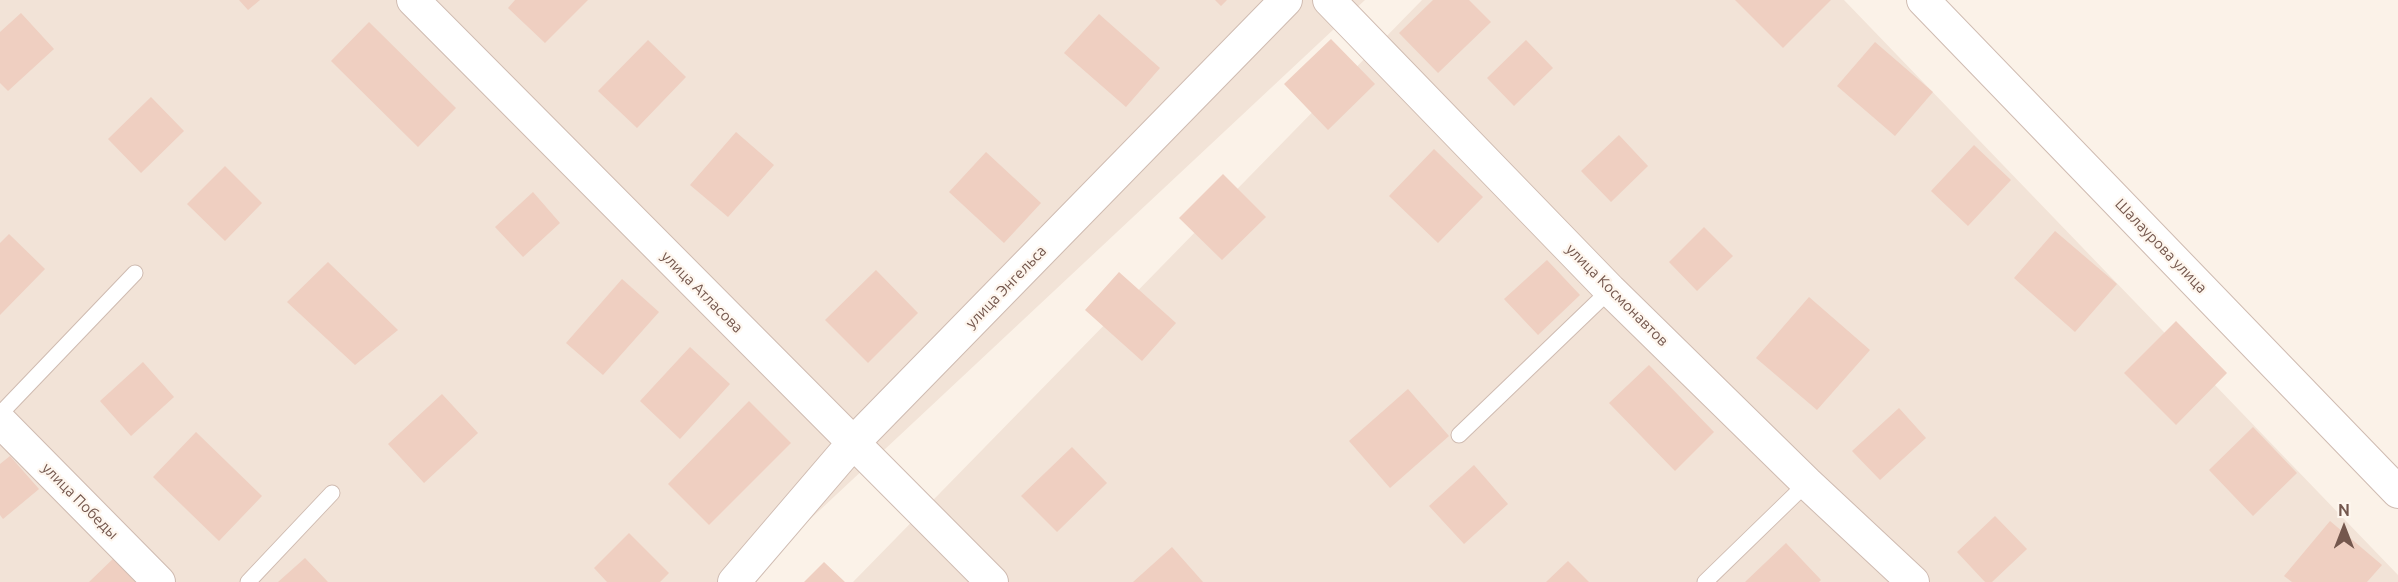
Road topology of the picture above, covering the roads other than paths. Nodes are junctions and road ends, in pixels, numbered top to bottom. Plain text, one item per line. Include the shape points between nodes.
1 (413, 0) edge
2 (1286, 0) edge
3 (1329, 0) edge
4 (1923, 0) edge
5 (135, 273) dead end
6 (1610, 290) junction
7 (2, 426) edge
8 (1459, 435) dead end
9 (853, 443) junction
10 (1807, 483) junction
11 (2398, 492) edge
12 (332, 493) dead end
13 (159, 582) edge
14 (248, 582) edge
15 (734, 582) edge
16 (992, 582) edge
17 (1705, 582) edge
18 (1913, 582) edge

1 - 9 street, улица Атласова
2 - 9 street, улица Энгельса
3 - 6 street, улица Космонавтов
4 - 11 street, Шалаурова улица
5 - 7 lane
6 - 8 lane
6 - 10 street, улица Космонавтов
7 - 13 street, улица Победы
9 - 15 street, улица Энгельса
9 - 16 street, улица Атласова
10 - 17 lane
10 - 18 street, улица Космонавтов
12 - 14 lane

